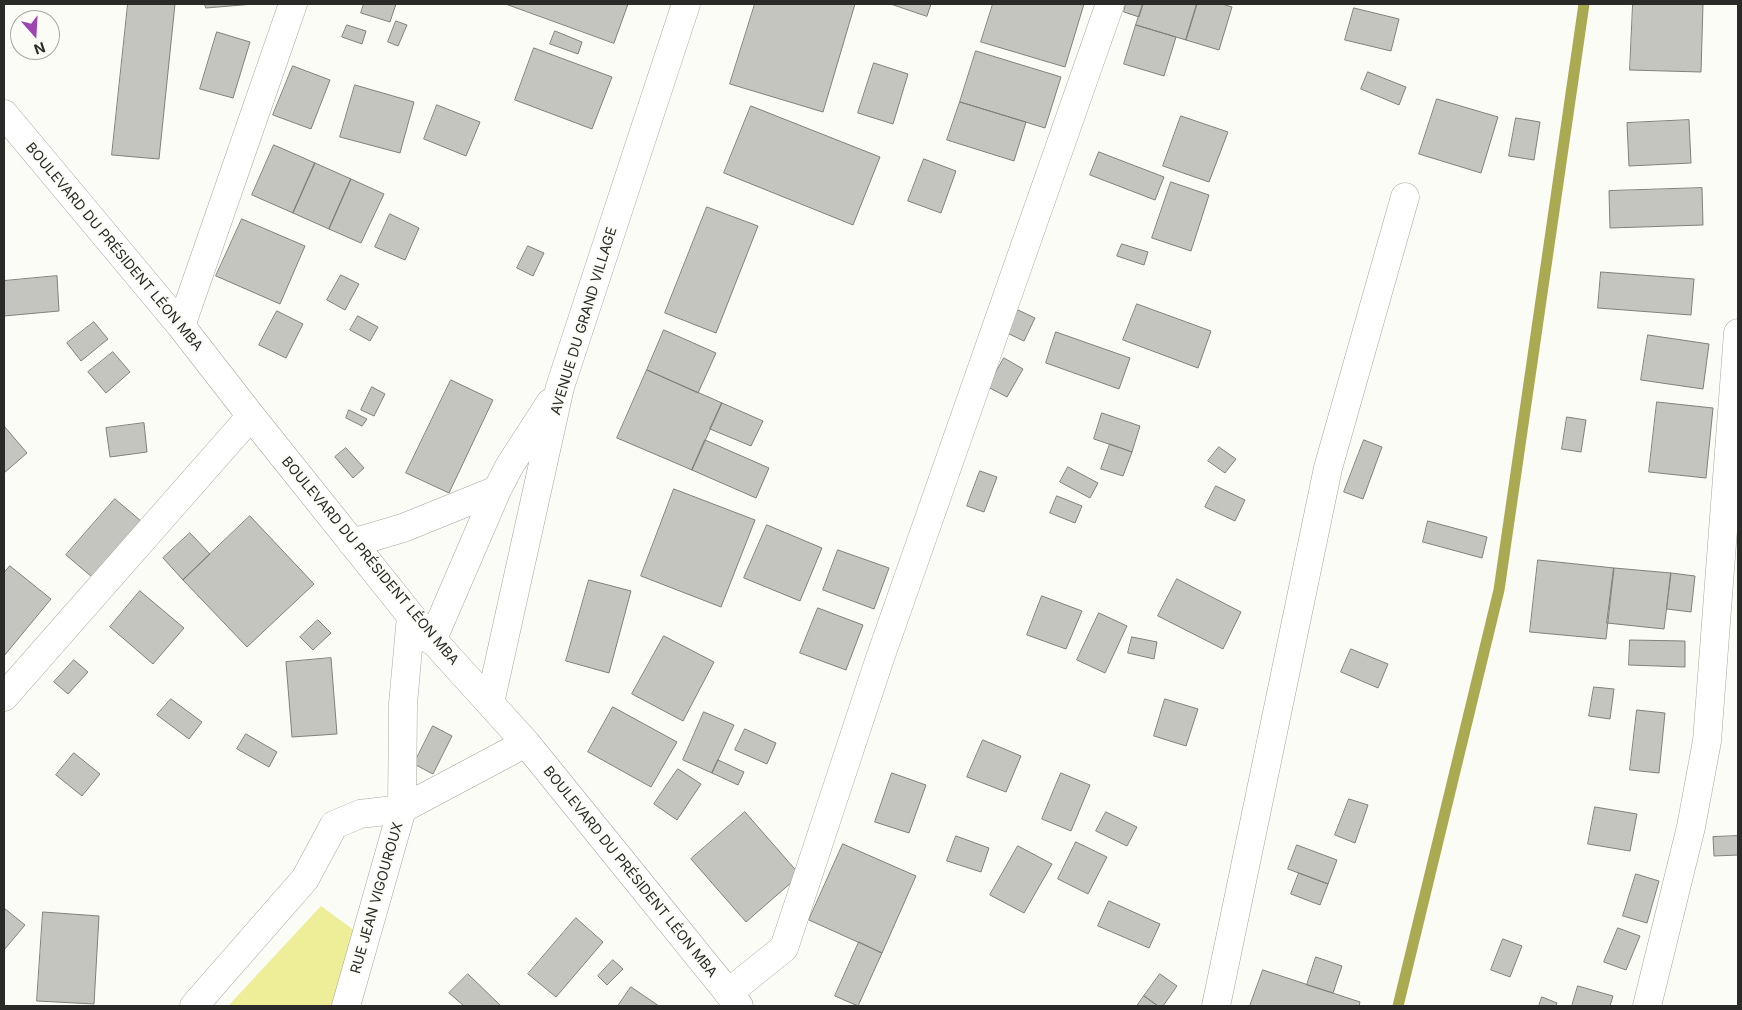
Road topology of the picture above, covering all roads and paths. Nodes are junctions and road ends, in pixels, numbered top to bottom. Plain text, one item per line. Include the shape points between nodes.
1 (293, 4) edge
2 (686, 4) edge
3 (1110, 4) edge
4 (4, 114) edge
5 (1405, 197) dead end
6 (182, 326) junction
7 (1738, 334) edge
8 (560, 387) junction
9 (251, 416) junction
10 (497, 490) junction
11 (352, 543) junction
12 (411, 616) junction
13 (432, 640) junction
14 (4, 697) edge
15 (490, 703) junction
16 (526, 743) junction
17 (402, 809) junction
18 (733, 1000) edge
19 (194, 1006) edge
20 (346, 1006) edge
21 (1216, 1006) edge
22 (1647, 1006) edge

1 - 6 street
2 - 8 street, AVENUE DU GRAND VILLAGE
3 - 18 street via 878,661 784,948
4 - 6 street, BOULEVARD DU PRÉSIDENT LÉON MBA
5 - 21 street via 1328,468
6 - 9 street, BOULEVARD DU PRÉSIDENT LÉON MBA
7 - 22 street via 1707,741 1691,826
8 - 10 street
8 - 15 street, AVENUE DU GRAND VILLAGE
9 - 11 street, BOULEVARD DU PRÉSIDENT LÉON MBA
9 - 14 street
10 - 11 street via 403,528
10 - 13 street
11 - 12 street, BOULEVARD DU PRÉSIDENT LÉON MBA
12 - 13 street, BOULEVARD DU PRÉSIDENT LÉON MBA
12 - 17 street via 403,704
13 - 15 street, BOULEVARD DU PRÉSIDENT LÉON MBA
15 - 16 street, BOULEVARD DU PRÉSIDENT LÉON MBA
16 - 17 street, RUE JEAN VIGOUROUX
16 - 18 street, BOULEVARD DU PRÉSIDENT LÉON MBA
17 - 19 street via 360,814 334,825 305,880
17 - 20 street, RUE JEAN VIGOUROUX

